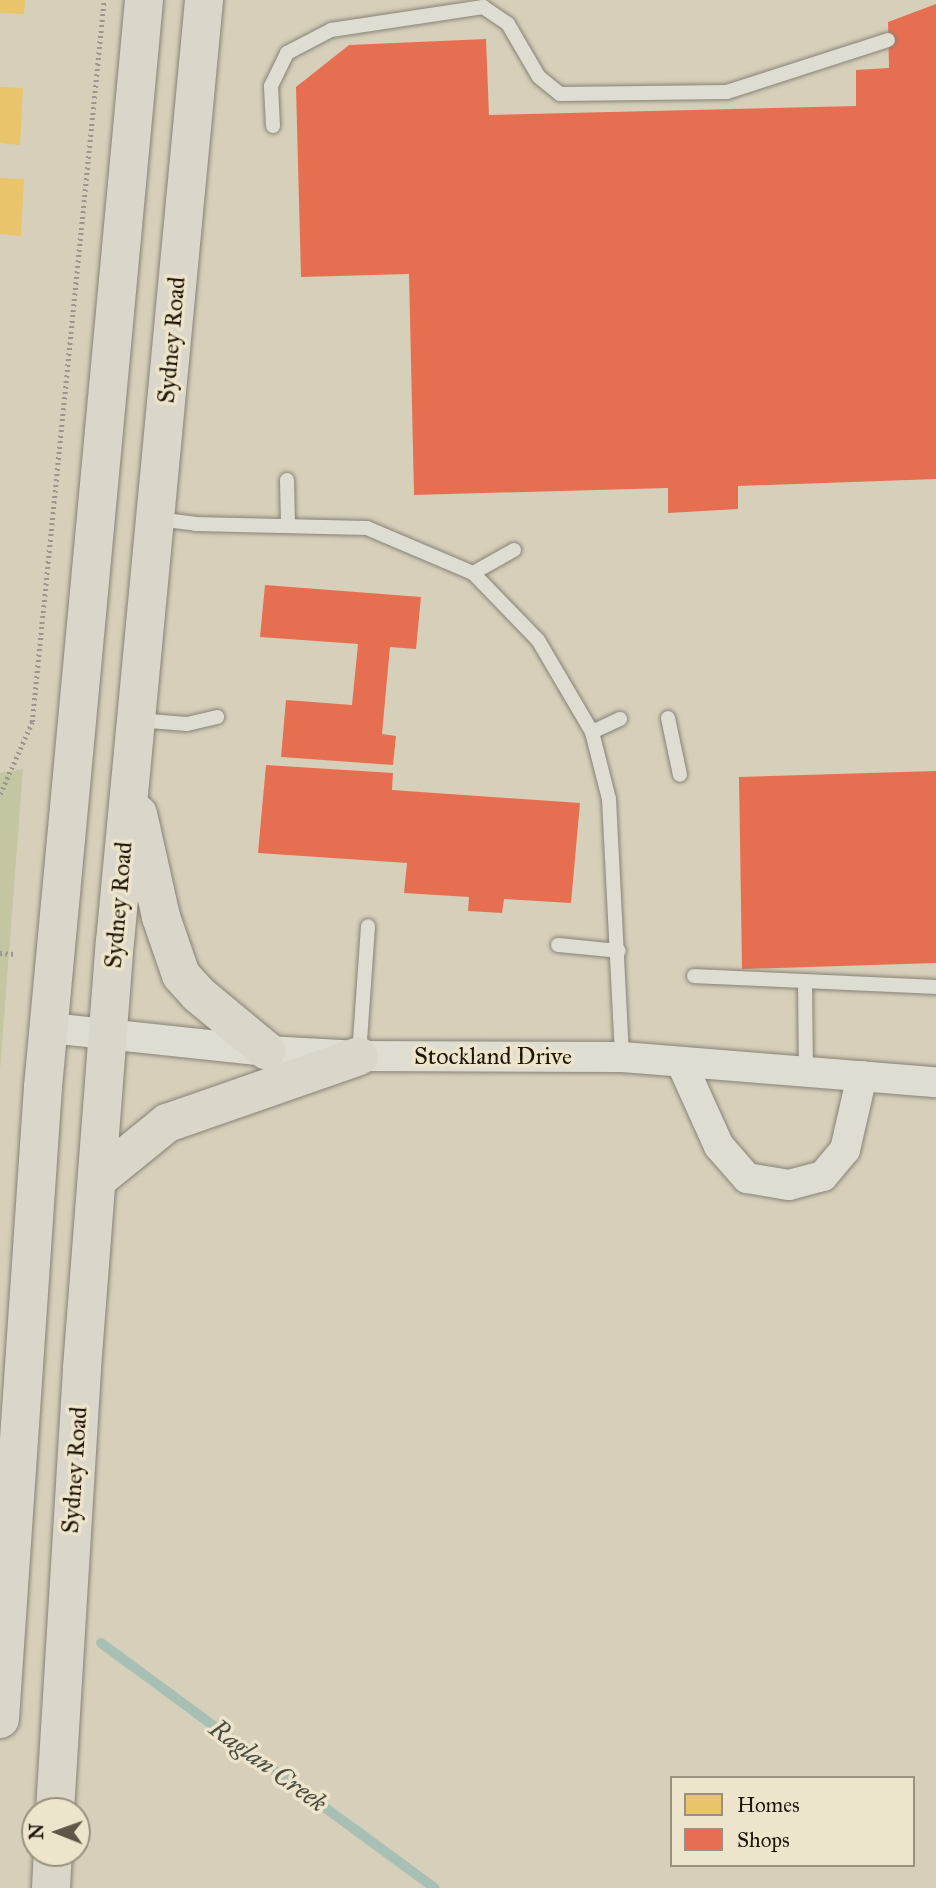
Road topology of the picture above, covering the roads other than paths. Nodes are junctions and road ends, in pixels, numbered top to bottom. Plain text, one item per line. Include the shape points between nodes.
1 (144, 0) edge
2 (204, 0) edge
3 (888, 40) dead end
4 (272, 126) dead end
5 (287, 480) dead end
6 (156, 519) junction
7 (195, 524) junction
8 (288, 525) junction
9 (220, 535) dead end
10 (514, 550) dead end
11 (473, 573) junction
12 (217, 716) dead end
13 (668, 718) dead end
14 (620, 719) dead end
15 (135, 720) junction
16 (592, 732) junction
17 (680, 775) dead end
18 (130, 777) junction
19 (368, 926) dead end
20 (558, 945) dead end
21 (619, 951) junction
22 (694, 976) dead end
23 (805, 981) junction
24 (936, 987) edge
25 (50, 1028) junction
26 (108, 1034) junction
27 (267, 1051) junction
28 (359, 1056) junction
29 (622, 1057) junction
30 (681, 1062) junction
31 (807, 1072) junction
32 (862, 1076) junction
33 (936, 1082) edge
34 (98, 1179) junction
35 (0, 1718) edge
36 (56, 1797) edge
37 (52, 1867) edge
38 (51, 1888) edge

1 - 25 highway
2 - 6 highway, Sydney Road
3 - 4 lane via 727,92 560,94 539,77 509,24 483,8 469,9 331,30 287,53 271,86
5 - 8 lane
6 - 7 lane
6 - 15 highway, Sydney Road
7 - 8 lane
7 - 9 lane
8 - 11 lane via 367,528
10 - 11 lane
11 - 16 lane via 538,640
12 - 15 lane via 187,724
13 - 17 lane
14 - 16 lane
15 - 18 highway, Sydney Road
16 - 21 lane via 609,799
18 - 26 highway, Sydney Road
18 - 27 highway via 161,917 181,975
19 - 28 lane
20 - 21 lane
21 - 29 lane
22 - 23 lane
23 - 24 lane
23 - 31 lane
25 - 26 street, Stockland Drive
25 - 35 highway
26 - 27 street, Stockland Drive
26 - 34 highway, Sydney Road
27 - 28 street, Stockland Drive
28 - 29 street, Stockland Drive
28 - 34 highway via 167,1123
29 - 30 street, Stockland Drive
30 - 31 street, Stockland Drive
30 - 32 street via 719,1146 747,1178 789,1185 822,1175 845,1150
31 - 32 street, Stockland Drive
32 - 33 street, Stockland Drive
34 - 36 highway, Sydney Road
37 - 38 highway

